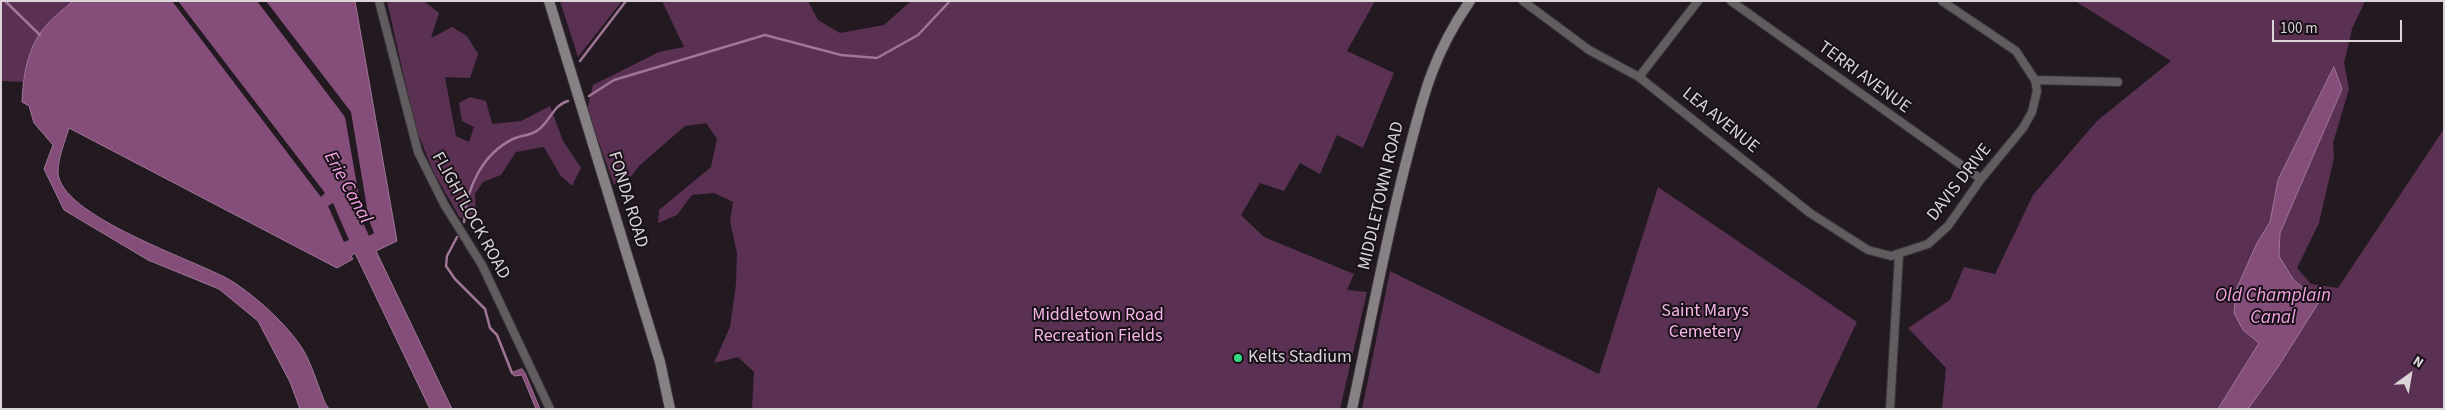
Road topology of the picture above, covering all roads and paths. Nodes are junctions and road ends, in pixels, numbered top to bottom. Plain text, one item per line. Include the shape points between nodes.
1 (379, 1) edge
2 (549, 1) edge
3 (1470, 1) edge
4 (1524, 1) edge
5 (1698, 1) edge
6 (1731, 1) edge
7 (1942, 1) edge
8 (1639, 77) junction
9 (2035, 80) junction
10 (2118, 82) dead end
11 (1981, 179) junction
12 (1899, 255) junction
13 (550, 409) edge
14 (670, 409) edge
15 (1352, 409) edge
16 (1890, 409) edge

1 - 13 street, FLIGHTLOCK ROAD via 418,152 444,204 482,265
2 - 14 street, FONDA ROAD via 660,362
3 - 15 street, MIDDLETOWN ROAD via 1441,48 1413,129
4 - 8 street, LEA AVENUE via 1589,50
5 - 8 street
6 - 11 street, TERRI AVENUE
7 - 9 street via 2016,50
8 - 12 street, LEA AVENUE via 1839,233 1868,250
9 - 10 street
9 - 11 street, DAVIS DRIVE via 2037,91 2032,112 2023,128
11 - 12 street, DAVIS DRIVE via 1948,226 1928,244
12 - 16 street

